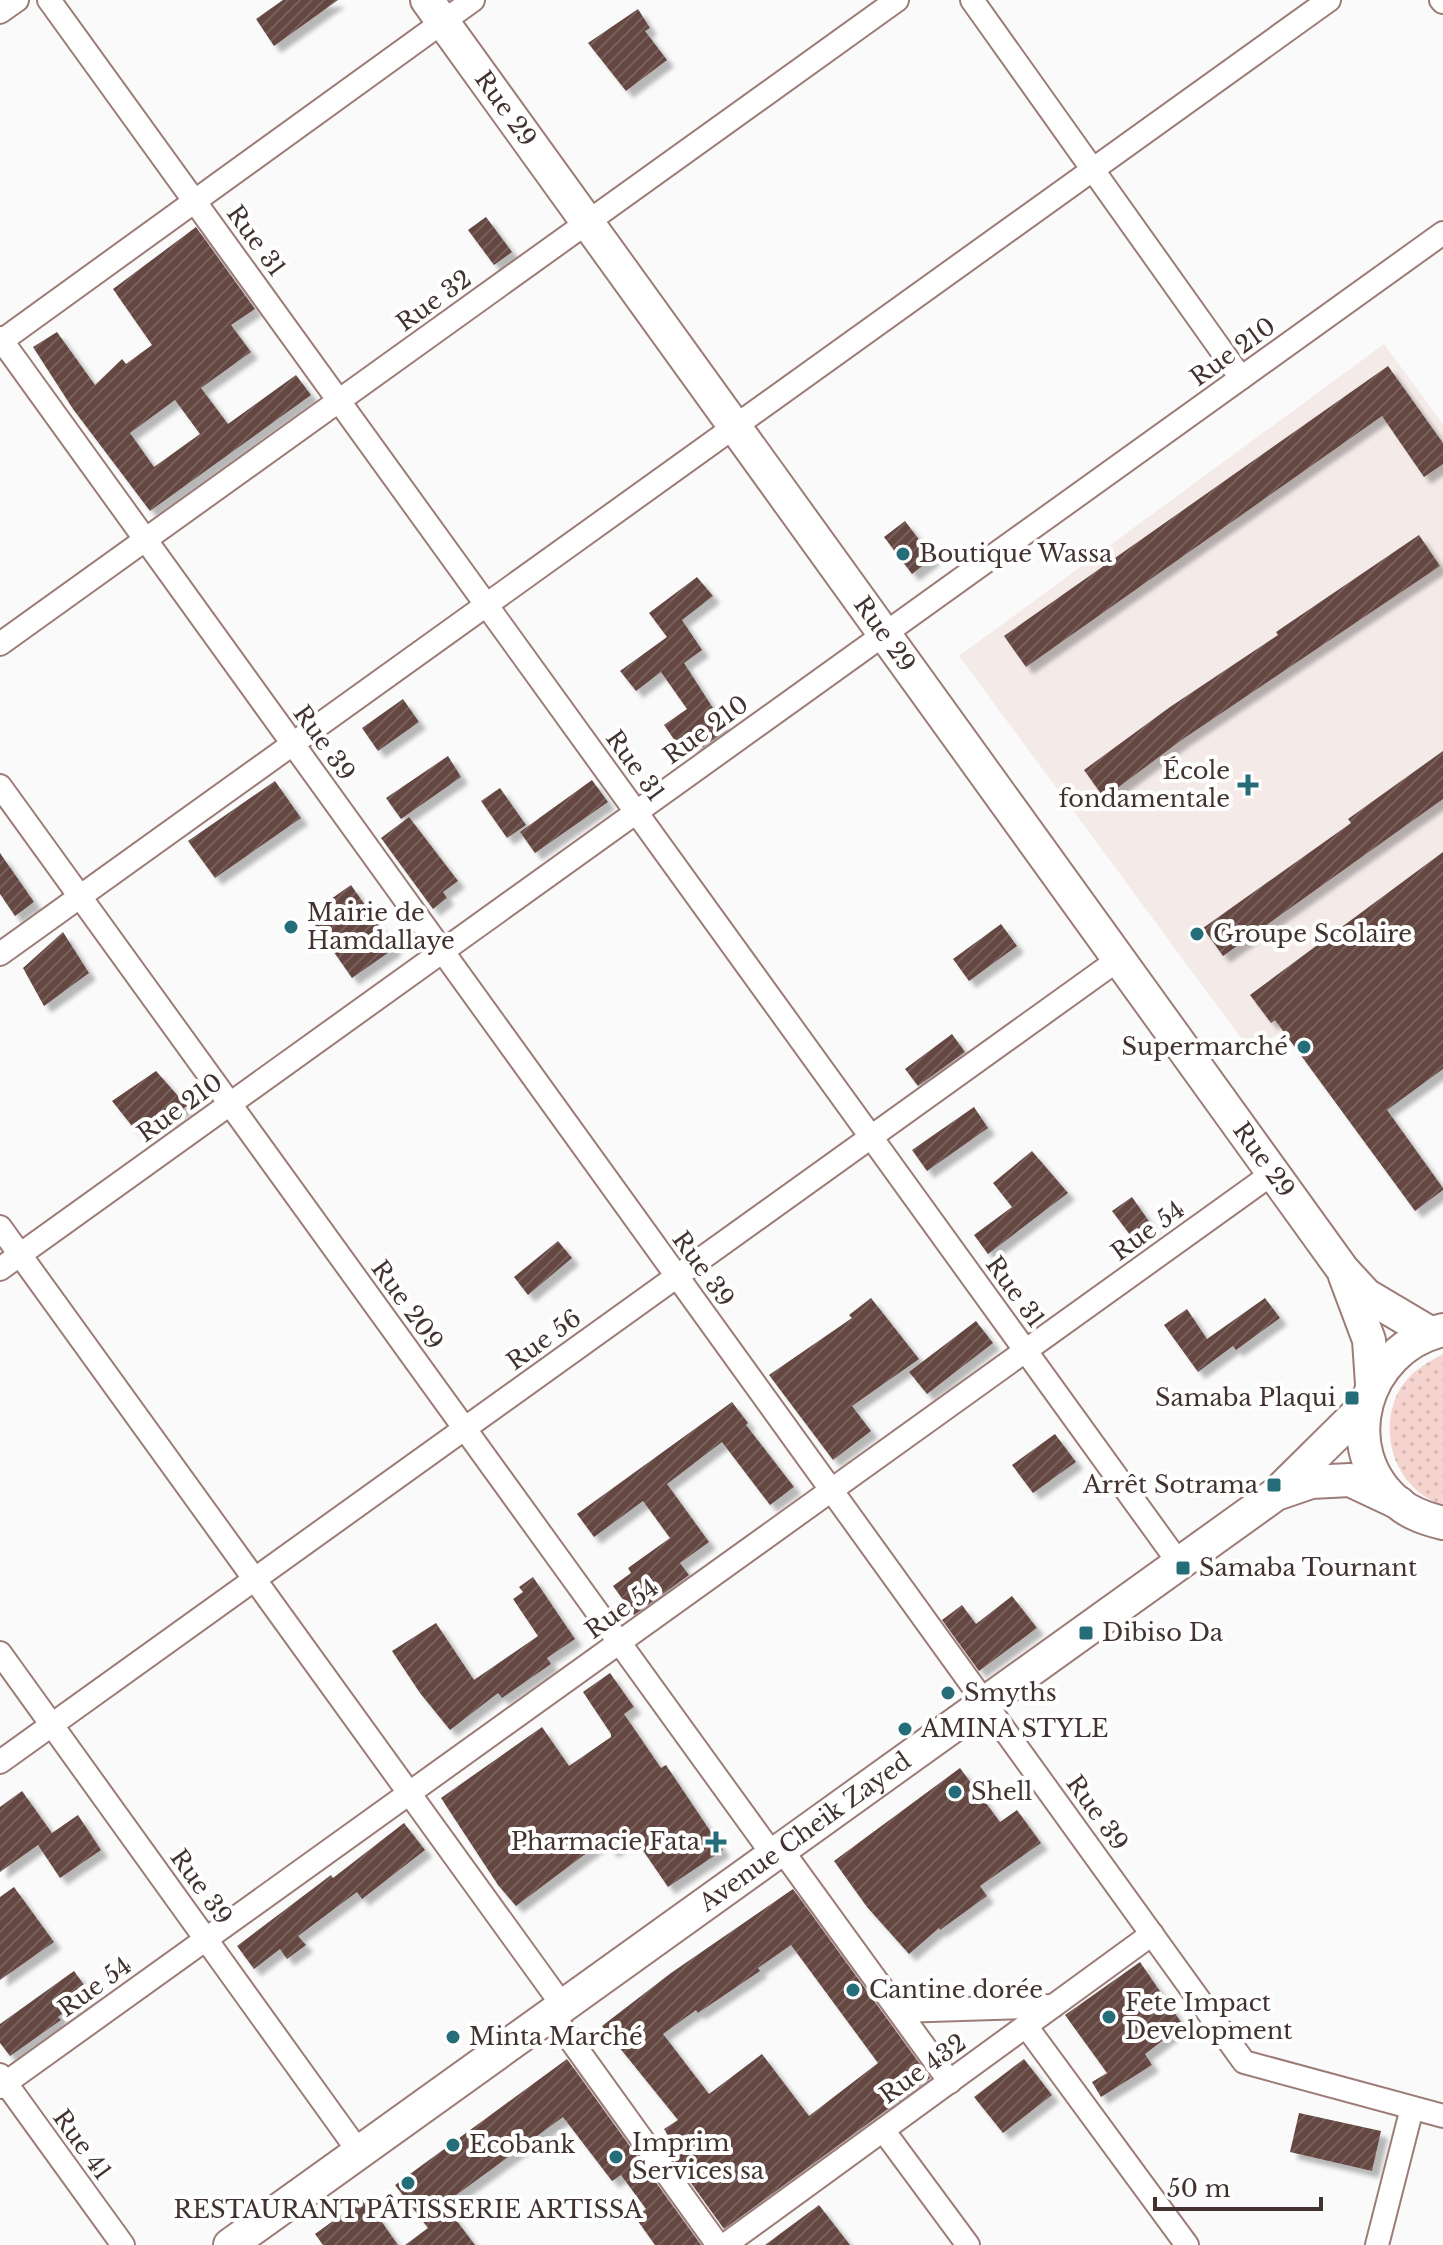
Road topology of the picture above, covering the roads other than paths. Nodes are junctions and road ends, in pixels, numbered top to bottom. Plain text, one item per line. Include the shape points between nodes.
1 (17, 0) edge
2 (49, 0) edge
3 (473, 0) edge
4 (897, 0) edge
5 (972, 0) edge
6 (1329, 0) edge
7 (434, 11) edge
8 (0, 12) edge
9 (1093, 169) junction
10 (194, 201) junction
11 (587, 223) junction
12 (1443, 233) edge
13 (1, 340) edge
14 (1241, 378) junction
15 (339, 401) junction
16 (734, 427) junction
17 (146, 540) junction
18 (487, 605) junction
19 (884, 634) junction
20 (0, 644) edge
21 (293, 744) junction
22 (0, 786) edge
23 (636, 812) junction
24 (80, 897) junction
25 (443, 951) junction
26 (0, 954) edge
27 (1119, 959) junction
28 (230, 1104) junction
29 (871, 1137) junction
30 (1273, 1173) junction
31 (0, 1227) edge
32 (20, 1255) junction
33 (0, 1269) edge
34 (1343, 1270) junction
35 (677, 1276) junction
36 (1436, 1332) edge
37 (1025, 1351) junction
38 (1369, 1395) junction
39 (465, 1429) junction
40 (831, 1490) junction
41 (1276, 1494) junction
42 (1399, 1503) junction
43 (1443, 1523) edge
44 (1179, 1563) junction
45 (255, 1579) junction
46 (619, 1643) junction
47 (0, 1653) edge
48 (985, 1703) junction
49 (52, 1725) junction
50 (0, 1762) edge
51 (409, 1793) junction
52 (777, 1852) junction
53 (1152, 1934) junction
54 (206, 1939) junction
55 (1054, 2006) junction
56 (557, 2010) junction
57 (899, 2011) junction
58 (1026, 2026) junction
59 (2, 2082) edge
60 (950, 2082) junction
61 (1412, 2108) junction
62 (1443, 2116) edge
63 (883, 2130) junction
64 (359, 2152) junction
65 (123, 2245) edge
66 (230, 2245) edge
67 (718, 2245) edge
68 (725, 2245) edge
69 (968, 2245) edge
70 (1187, 2245) edge
71 (1377, 2245) edge

1 - 8 street
2 - 10 street, Rue 31
3 - 7 street
4 - 11 street, Rue 32
5 - 9 street
6 - 9 street
7 - 10 street
7 - 11 main road, Rue 29
9 - 14 street
9 - 16 street
10 - 13 street
10 - 15 street, Rue 31
11 - 15 street, Rue 32
11 - 16 main road, Rue 29
12 - 14 street, Rue 210
13 - 17 street, Rue 39
14 - 19 street, Rue 210
15 - 17 street, Rue 32
15 - 18 street, Rue 31
16 - 18 street
16 - 19 main road, Rue 29
17 - 20 street, Rue 32
17 - 21 street, Rue 39
18 - 21 street
18 - 23 street, Rue 31
19 - 23 street, Rue 210
19 - 27 main road, Rue 29
21 - 24 street
21 - 25 street, Rue 39
22 - 24 street, Rue 209
23 - 25 street, Rue 210
23 - 29 street, Rue 31
24 - 26 street
24 - 28 street, Rue 209
25 - 28 street, Rue 210
25 - 35 street, Rue 39
27 - 29 street, Rue 56
27 - 30 main road, Rue 29
28 - 32 street, Rue 210
28 - 39 street, Rue 209
29 - 35 street, Rue 56
29 - 37 street, Rue 31
30 - 34 main road, Rue 29
30 - 37 street, Rue 54
31 - 32 street
32 - 33 street, Rue 210
32 - 45 street
34 - 36 main road, Rue 29 via 1366,1295
34 - 38 main road, Rue 29 via 1369,1340
35 - 39 street, Rue 56
35 - 40 street, Rue 39
36 - 38 main road via 1396,1353
37 - 40 street, Rue 54
37 - 44 street, Rue 31
38 - 41 main road
38 - 42 main road, Rue 29 via 1363,1433 1368,1459 1380,1483
39 - 45 street, Rue 56
39 - 46 street, Rue 209
40 - 46 street, Rue 54
40 - 48 street, Rue 39
41 - 42 main road, Avenue Cheik Zayed via 1311,1482 1350,1480
41 - 44 main road, Avenue Cheik Zayed
42 - 43 main road, Avenue Cheik Zayed
44 - 48 main road, Avenue Cheik Zayed
45 - 49 street, Rue 56
45 - 51 street
46 - 51 street, Rue 54
46 - 52 street, Rue 209
47 - 49 street, Rue 39
48 - 52 main road, Avenue Cheik Zayed
48 - 53 street, Rue 39
49 - 50 street, Rue 56
49 - 54 street, Rue 39
51 - 54 street, Rue 54
51 - 56 street
52 - 56 main road, Avenue Cheik Zayed
52 - 57 street, Rue 209
53 - 55 street, Rue 432
53 - 61 street, Rue 39 via 1244,2062
54 - 59 street, Rue 54
54 - 64 street, Rue 39
55 - 57 street
55 - 58 street, Rue 432
56 - 64 main road, Avenue Cheik Zayed
56 - 67 street
57 - 60 street, Rue 209
58 - 60 street, Rue 432
58 - 70 street
59 - 65 street, Rue 41
60 - 63 street, Rue 432
61 - 62 street, Rue 39
61 - 71 street
63 - 68 street, Rue 432
63 - 69 street
64 - 66 main road, Avenue Cheik Zayed

